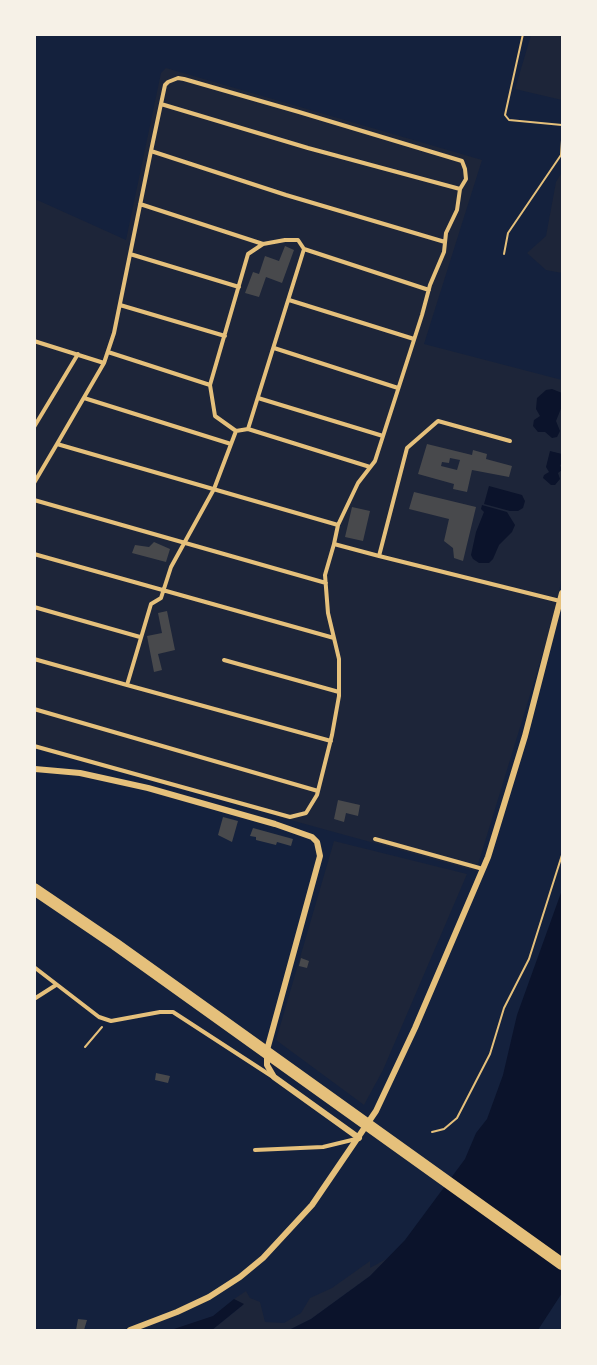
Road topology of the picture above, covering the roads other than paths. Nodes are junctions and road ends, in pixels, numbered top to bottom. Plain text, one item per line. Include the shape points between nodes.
1 (161, 104) junction
2 (151, 151) junction
3 (460, 189) junction
4 (140, 204) junction
5 (445, 243) junction
6 (263, 244) junction
7 (304, 249) junction
8 (130, 254) junction
9 (239, 287) junction
10 (429, 290) junction
11 (289, 300) junction
12 (120, 305) junction
13 (225, 336) junction
14 (414, 339) junction
15 (34, 341) edge
16 (274, 348) junction
17 (108, 352) junction
18 (78, 354) junction
19 (104, 363) junction
20 (210, 385) junction
21 (399, 388) junction
22 (84, 398) junction
23 (258, 398) junction
24 (34, 427) edge
25 (248, 429) junction
26 (236, 431) junction
27 (383, 436) junction
28 (510, 441) dead end
29 (57, 444) junction
30 (231, 444) junction
31 (370, 467) junction
32 (34, 483) edge
33 (214, 489) junction
34 (34, 501) edge
35 (338, 525) junction
36 (185, 544) junction
37 (334, 544) junction
38 (34, 554) edge
39 (379, 556) junction
40 (326, 583) junction
41 (164, 591) junction
42 (562, 593) edge
43 (561, 601) junction
44 (34, 607) edge
45 (141, 638) junction
46 (334, 638) junction
47 (34, 659) edge
48 (224, 660) dead end
49 (127, 685) junction
50 (339, 692) junction
51 (34, 709) edge
52 (331, 741) junction
53 (34, 747) edge
54 (35, 769) edge
55 (318, 791) junction
56 (375, 839) dead end
57 (483, 869) junction
58 (34, 889) edge
59 (34, 967) edge
60 (56, 985) junction
61 (34, 999) edge
62 (274, 1077) junction
63 (359, 1138) junction
64 (255, 1150) dead end
65 (562, 1263) edge
66 (130, 1330) edge

1 - 2 lane
1 - 3 lane
1 - 3 lane via 165,85 178,78 289,109 462,161 466,179
2 - 4 lane
2 - 5 lane
3 - 5 lane
4 - 6 lane
4 - 8 lane
5 - 10 lane
6 - 7 lane via 298,240
6 - 9 lane via 248,254
7 - 10 lane
7 - 11 lane
8 - 9 lane
8 - 12 lane
9 - 13 lane
10 - 14 lane
11 - 14 lane
11 - 16 lane
12 - 13 lane
12 - 17 lane
13 - 20 lane
14 - 21 lane
15 - 18 lane
16 - 21 lane
16 - 23 lane
17 - 19 lane
17 - 20 lane
18 - 19 lane
18 - 24 lane
19 - 22 lane
20 - 26 lane via 215,416
21 - 27 lane
22 - 29 lane
22 - 30 lane
23 - 25 lane
23 - 27 lane
25 - 26 lane
25 - 31 lane
26 - 30 lane
27 - 31 lane
28 - 39 lane via 438,421 407,448
29 - 32 lane
29 - 33 lane
30 - 33 lane
31 - 35 lane
33 - 35 lane
33 - 36 lane
34 - 36 lane
35 - 37 lane
36 - 40 lane
36 - 41 lane via 171,567
37 - 39 lane
37 - 40 lane
38 - 41 lane
39 - 43 lane
40 - 46 lane
41 - 45 lane via 161,598 151,603
41 - 46 lane
42 - 43 street
43 - 57 street via 522,747
44 - 45 lane
45 - 49 lane
46 - 50 lane via 339,659
47 - 49 lane
48 - 50 lane
49 - 52 lane
50 - 52 lane
51 - 55 lane
52 - 55 lane
53 - 55 lane via 290,817 306,813
54 - 62 street via 80,773 148,788 275,824 317,842 320,856 267,1050 267,1065
56 - 57 lane
57 - 63 street via 392,1081
58 - 65 highway
59 - 60 lane
60 - 61 lane
60 - 62 lane via 99,1017 111,1021 174,1012
62 - 63 street
63 - 64 lane via 323,1148
63 - 66 street via 312,1205 263,1258 209,1297

